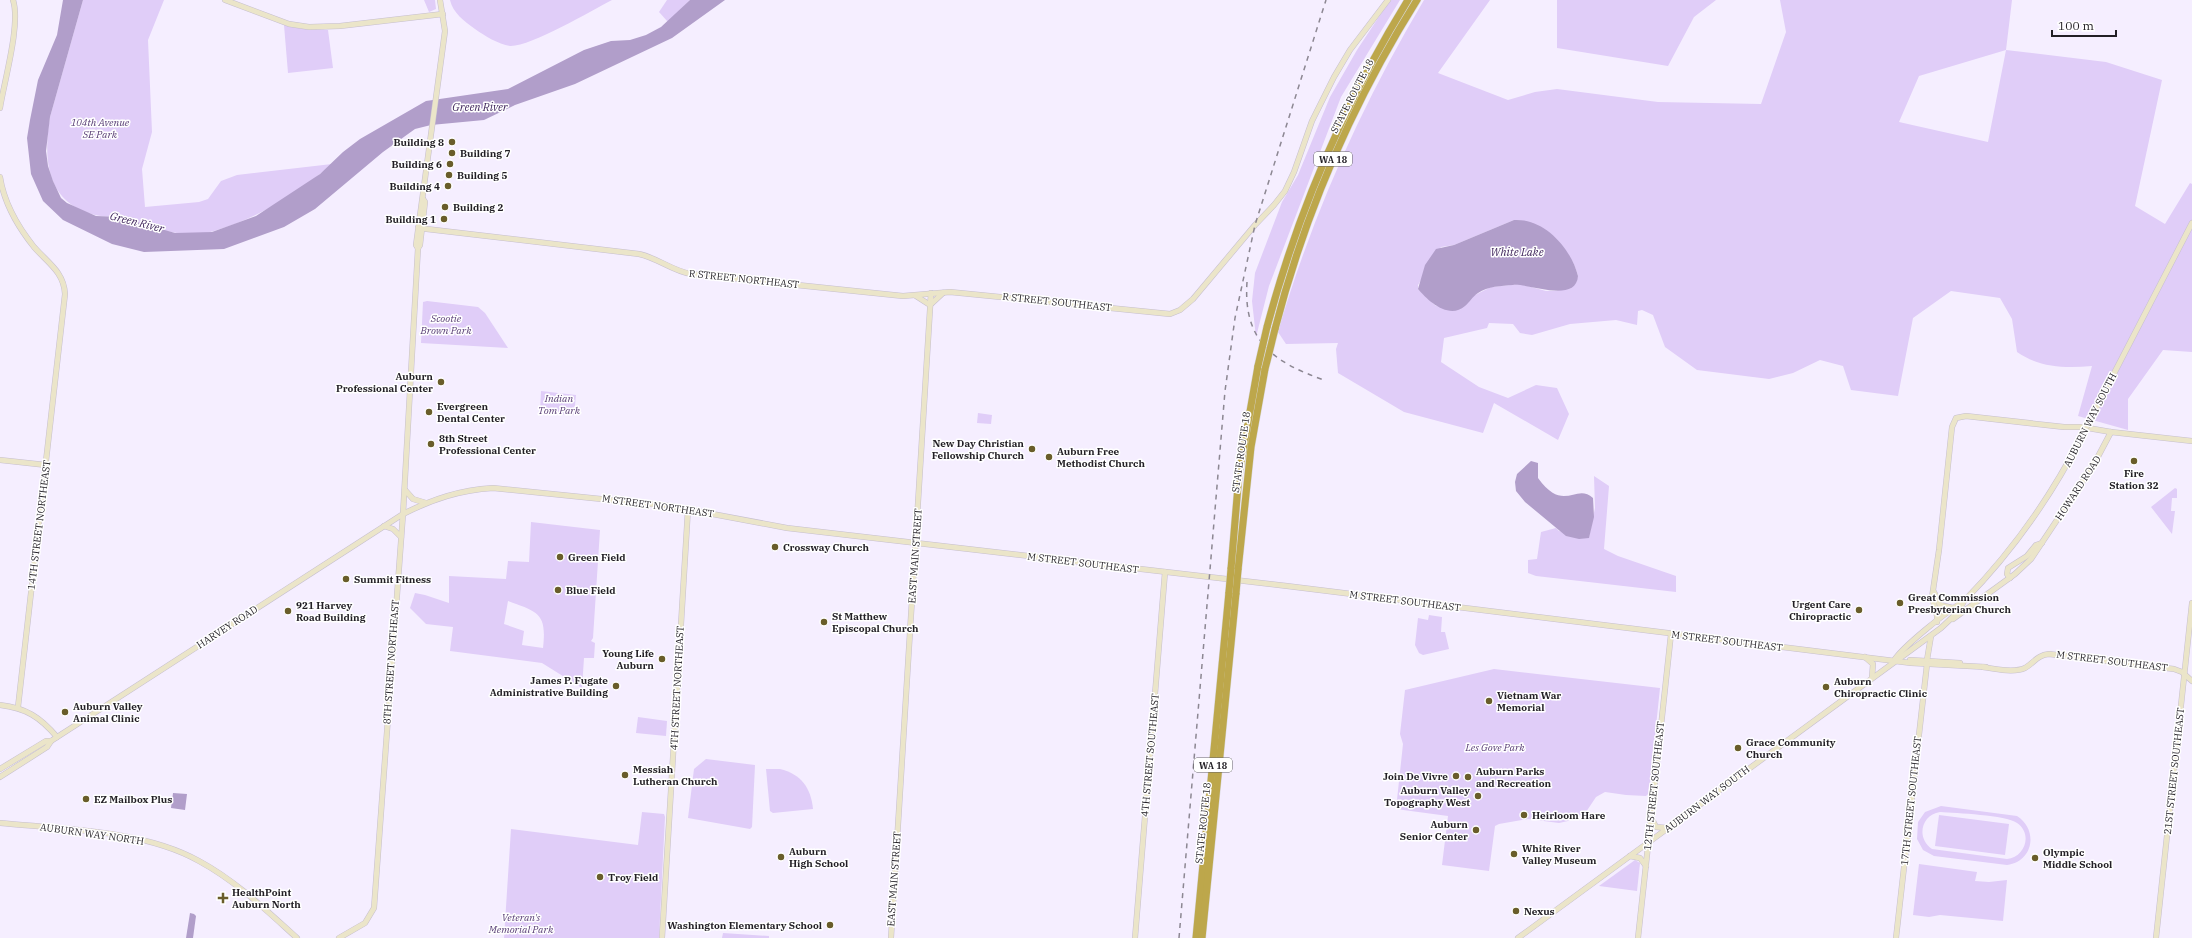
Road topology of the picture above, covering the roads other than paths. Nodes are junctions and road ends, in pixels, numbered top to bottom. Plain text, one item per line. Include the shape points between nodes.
1 (14, 0) edge
2 (225, 0) edge
3 (440, 0) edge
4 (1388, 0) edge
5 (1408, 0) edge
6 (1417, 0) edge
7 (443, 14) junction
8 (0, 108) edge
9 (0, 177) edge
10 (2192, 223) edge
11 (420, 228) junction
12 (944, 292) junction
13 (931, 293) junction
14 (915, 296) junction
15 (930, 305) junction
16 (2111, 432) junction
17 (2192, 441) edge
18 (0, 460) edge
19 (46, 465) junction
20 (405, 490) junction
21 (426, 503) junction
22 (688, 509) junction
23 (403, 514) junction
24 (384, 526) junction
25 (401, 538) junction
26 (916, 542) junction
27 (2042, 543) junction
28 (1234, 570) junction
29 (1165, 572) junction
30 (2010, 578) junction
31 (1934, 592) junction
32 (1232, 593) junction
33 (1964, 601) junction
34 (2192, 604) edge
35 (1953, 608) junction
36 (1937, 622) junction
37 (1945, 624) junction
38 (1671, 634) junction
39 (1932, 635) junction
40 (1864, 657) junction
41 (1895, 660) junction
42 (1927, 662) junction
43 (2184, 673) junction
44 (1872, 677) junction
45 (2192, 681) edge
46 (0, 705) edge
47 (18, 707) junction
48 (57, 737) junction
49 (51, 741) junction
50 (11, 762) junction
51 (0, 769) edge
52 (0, 773) edge
53 (0, 777) edge
54 (1651, 817) junction
55 (0, 822) edge
56 (1668, 828) junction
57 (1648, 843) junction
58 (1630, 856) junction
59 (1646, 866) junction
60 (297, 938) edge
61 (339, 938) edge
62 (662, 938) edge
63 (891, 938) edge
64 (1135, 938) edge
65 (1196, 938) edge
66 (1202, 938) edge
67 (1518, 938) edge
68 (1638, 938) edge
69 (1896, 938) edge
70 (2156, 938) edge

1 - 8 main road via 14,33
2 - 7 main road via 289,24 309,28
3 - 7 main road, 8TH STREET NORTHEAST
4 - 12 main road, R STREET SOUTHEAST via 1350,50 1334,76 1312,121 1292,177 1280,198 1193,299 1182,308 1170,314
5 - 28 highway, STATE ROUTE 18 / WA 18, bridge via 1365,73 1327,153 1294,238 1267,327 1242,454
6 - 28 highway, STATE ROUTE 18 / WA 18, bridge via 1378,66 1334,155 1294,259 1265,369
7 - 11 main road, 8TH STREET NORTHEAST via 445,31 421,202
9 - 19 main road, 14TH STREET NORTHEAST via 12,214 34,246 65,283 65,303
10 - 33 main road, AUBURN WAY SOUTH, bridge via 2058,481 2002,561
11 - 14 main road, R STREET NORTHEAST via 639,254 691,274
11 - 20 main road, 8TH STREET NORTHEAST via 416,245 418,248
12 - 13 main road, R STREET SOUTHEAST
12 - 15 main road
13 - 14 main road, R STREET NORTHEAST
13 - 15 main road, EAST MAIN STREET
14 - 15 main road
15 - 26 main road, EAST MAIN STREET
16 - 17 main road
16 - 27 main road, HOWARD ROAD via 2093,466
16 - 31 main road via 1966,416 1956,418 1952,427
18 - 19 main road
19 - 47 main road, 14TH STREET NORTHEAST
20 - 21 main road via 413,499
20 - 23 main road, 8TH STREET NORTHEAST
21 - 22 main road, M STREET NORTHEAST via 460,491 493,488
21 - 23 main road, M STREET NORTHEAST
22 - 26 main road, M STREET NORTHEAST via 787,528
22 - 62 main road, 4TH STREET NORTHEAST
23 - 24 main road, HARVEY ROAD
23 - 25 main road, 8TH STREET NORTHEAST
24 - 25 main road via 396,531
24 - 48 main road, HARVEY ROAD
25 - 61 main road, 8TH STREET NORTHEAST via 374,908 365,923
26 - 29 main road, M STREET SOUTHEAST
26 - 63 main road, EAST MAIN STREET
27 - 30 main road, HOWARD ROAD via 2024,567
27 - 30 main road, HOWARD ROAD via 2008,568 2007,574
28 - 32 highway, STATE ROUTE 18 / WA 18, bridge
29 - 38 main road, M STREET SOUTHEAST
29 - 64 main road, 4TH STREET SOUTHEAST
30 - 37 main road, HOWARD ROAD
31 - 35 main road via 1940,605
31 - 36 main road via 1932,601
32 - 65 highway, STATE ROUTE 18 / WA 18
32 - 66 highway, STATE ROUTE 18 / WA 18
33 - 35 main road, AUBURN WAY SOUTH
33 - 37 main road, AUBURN WAY SOUTH via 1958,612
34 - 43 main road, 21ST STREET SOUTHEAST
35 - 36 main road, AUBURN WAY SOUTH
36 - 41 main road, AUBURN WAY SOUTH via 1902,650
37 - 39 main road, AUBURN WAY SOUTH
38 - 40 main road, M STREET SOUTHEAST
38 - 54 main road, 12TH STREET SOUTHEAST
39 - 41 main road, AUBURN WAY SOUTH via 1906,655
39 - 42 main road, 17TH STREET SOUTHEAST
40 - 41 main road, M STREET SOUTHEAST
40 - 44 main road via 1873,664
41 - 42 main road, M STREET SOUTHEAST
41 - 44 main road, AUBURN WAY SOUTH
42 - 43 main road, M STREET SOUTHEAST via 2019,670 2027,667 2037,657 2049,654 2174,669
42 - 69 main road, 17TH STREET SOUTHEAST
43 - 45 main road
43 - 70 main road, 21ST STREET SOUTHEAST
44 - 56 main road, AUBURN WAY SOUTH
46 - 47 main road
47 - 48 main road via 40,718
48 - 49 main road, HARVEY ROAD
49 - 50 main road, HARVEY ROAD via 46,741
49 - 53 main road, HARVEY ROAD via 47,747
50 - 51 main road, HARVEY ROAD
50 - 52 main road
54 - 56 main road via 1656,827
54 - 57 main road, 12TH STREET SOUTHEAST
55 - 60 main road, AUBURN WAY NORTH via 121,836 174,850 199,861 240,887
56 - 57 main road, AUBURN WAY SOUTH
57 - 58 main road, AUBURN WAY SOUTH
57 - 59 main road, 12TH STREET SOUTHEAST
58 - 59 main road via 1640,858
58 - 67 main road, AUBURN WAY SOUTH
59 - 68 main road, 12TH STREET SOUTHEAST

